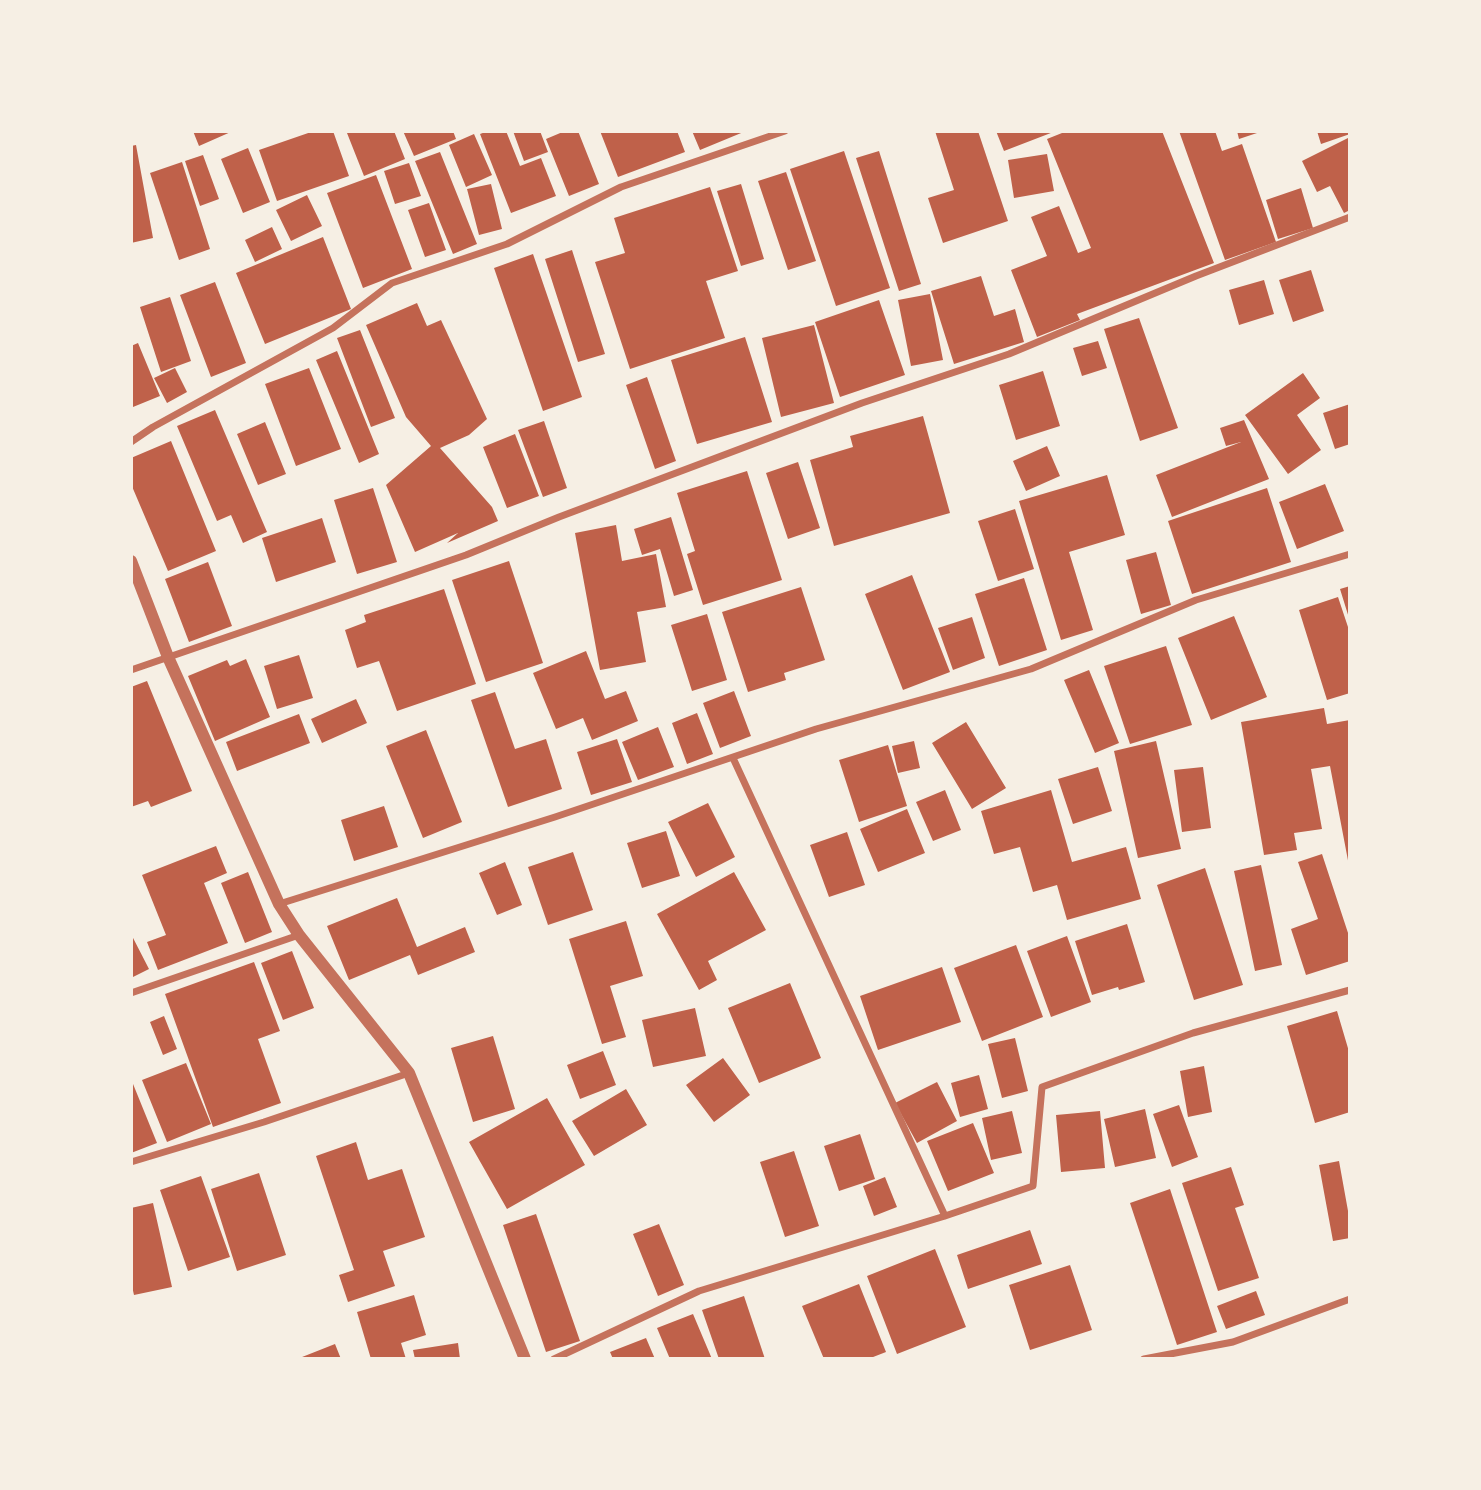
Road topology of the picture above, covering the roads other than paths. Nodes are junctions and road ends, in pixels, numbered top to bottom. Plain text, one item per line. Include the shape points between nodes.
1 (785, 131) edge
2 (1350, 217) edge
3 (131, 442) edge
4 (1350, 554) edge
5 (131, 561) edge
6 (168, 657) junction
7 (131, 670) edge
8 (733, 758) junction
9 (279, 904) junction
10 (299, 935) junction
11 (1350, 989) edge
12 (131, 993) edge
13 (409, 1073) junction
14 (131, 1162) edge
15 (945, 1216) junction
16 (1350, 1299) edge
17 (525, 1359) edge
18 (554, 1359) edge
19 (1144, 1359) edge

1 - 3 street via 621,187 507,244 392,283 333,328
2 - 6 street via 1196,275 1009,354 862,403 466,555
4 - 8 street via 1196,600 1031,670 816,729
5 - 6 street
6 - 7 street
6 - 9 street
8 - 9 street
8 - 15 street
9 - 10 street
10 - 12 street
10 - 13 street
11 - 15 street via 1193,1033 1042,1087 1033,1186
13 - 14 street
13 - 17 street
15 - 18 street via 699,1290
16 - 19 street via 1233,1342

